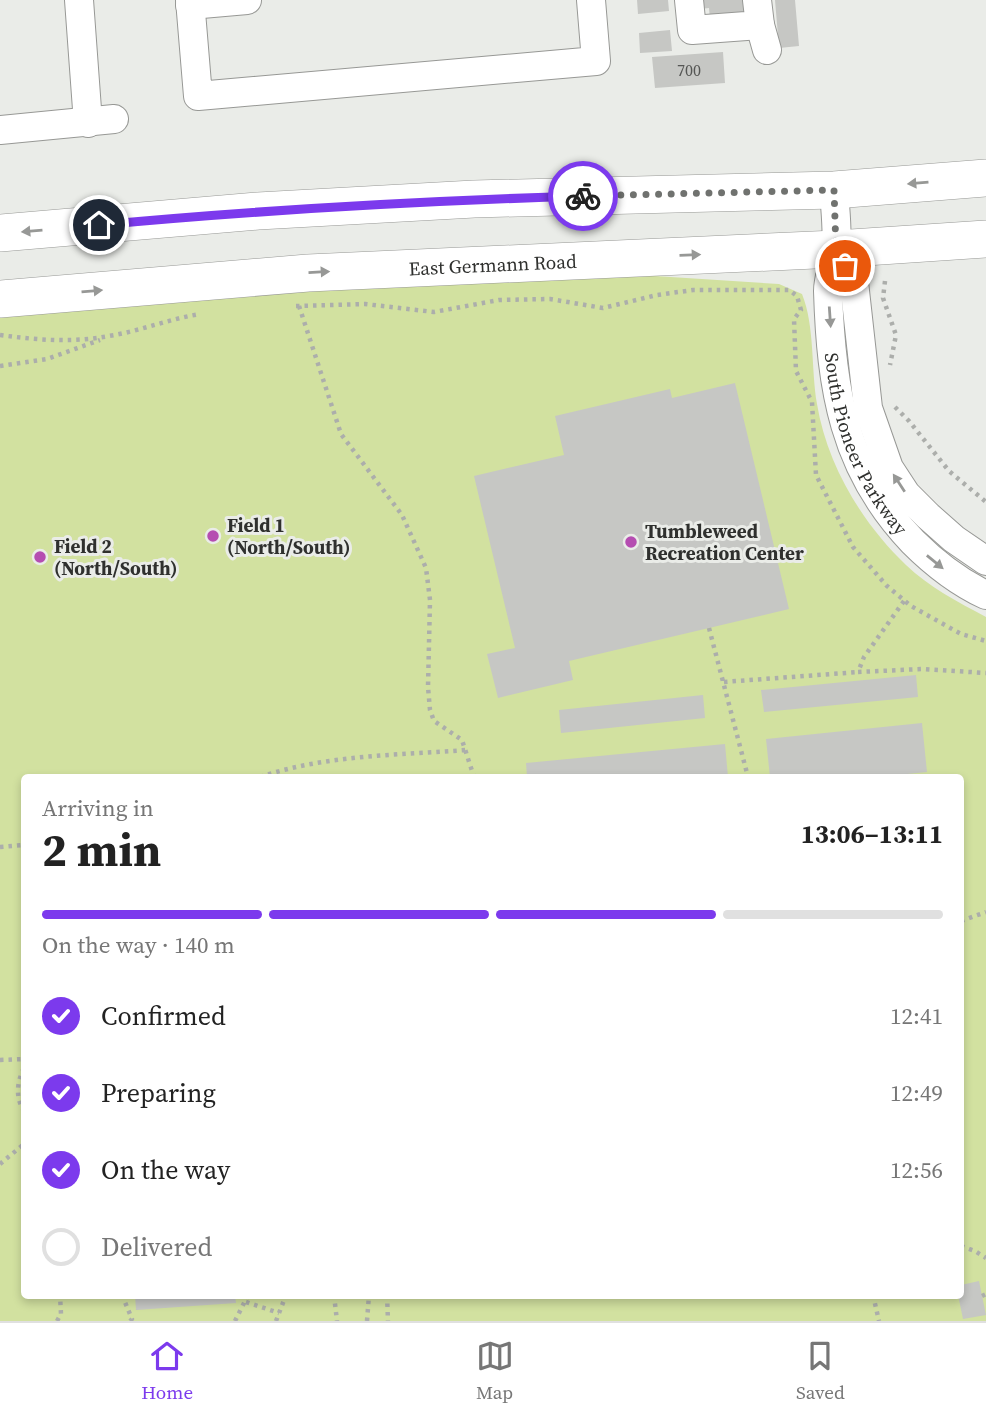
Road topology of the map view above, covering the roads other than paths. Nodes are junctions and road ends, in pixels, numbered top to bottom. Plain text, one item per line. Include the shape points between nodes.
1 (79, 0) edge
2 (247, 0) edge
3 (591, 0) edge
4 (689, 0) edge
5 (190, 2) edge
6 (761, 25) edge
7 (0, 130) edge
8 (986, 178) edge
9 (834, 190) junction
10 (0, 233) edge
11 (986, 239) edge
12 (836, 249) junction
13 (0, 299) edge
14 (986, 561) edge
15 (986, 594) edge

1 - 7 street via 101,121
2 - 5 street
3 - 5 street via 596,61 198,96
4 - 6 street via 692,30
8 -> 9 main road
9 -> 10 main road via 474,199
9 - 12 street, South Pioneer Parkway
11 - 12 main road, East Germann Road
13 -> 12 main road, East Germann Road via 309,273
14 -> 12 street, South Pioneer Parkway via 928,516 889,468 868,408 854,282
12 -> 15 street, South Pioneer Parkway via 828,287 836,382 843,421 863,476 883,508 928,557

